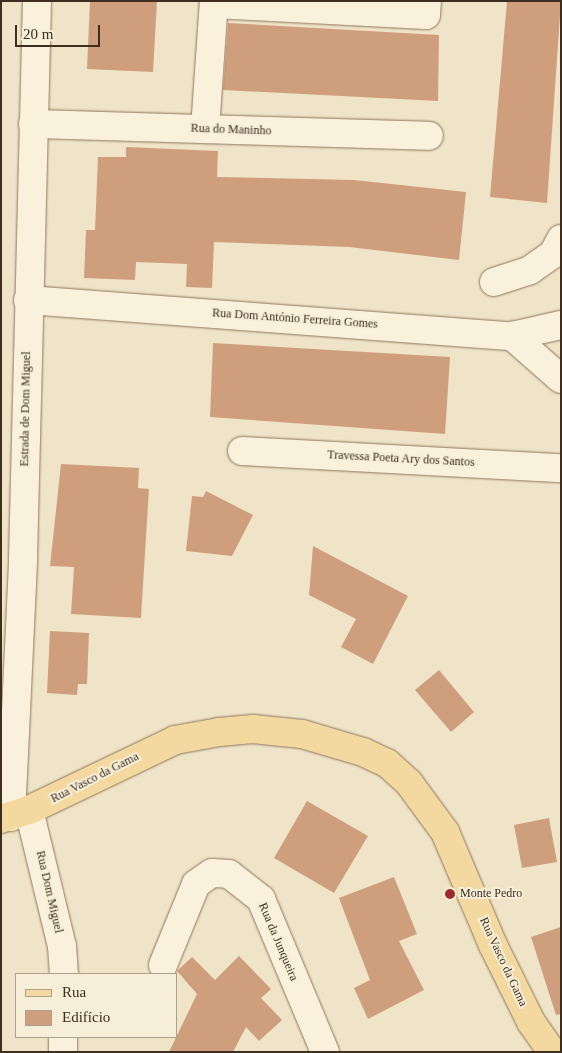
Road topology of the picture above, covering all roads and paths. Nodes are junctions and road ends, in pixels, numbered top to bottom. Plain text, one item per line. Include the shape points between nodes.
1 (37, 1) edge
2 (427, 1) edge
3 (214, 3) edge
4 (33, 124) junction
5 (205, 129) junction
6 (429, 136) dead end
7 (561, 239) edge
8 (494, 282) dead end
9 (28, 300) junction
10 (561, 325) edge
11 (512, 336) junction
12 (561, 379) edge
13 (242, 451) dead end
14 (561, 468) edge
15 (14, 815) edge
16 (163, 965) dead end
17 (64, 973) edge
18 (63, 1038) edge
19 (63, 1052) edge
20 (325, 1052) edge
21 (552, 1052) edge

1 - 4 street, Estrada de Dom Miguel
2 - 3 street via 426,15
3 - 5 street
4 - 5 street, Rua do Maninho
4 - 9 street, Estrada de Dom Miguel
5 - 6 street, Rua do Maninho
7 - 8 street via 553,254 530,270
9 - 11 street, Rua Dom António Ferreira Gomes
9 - 15 street, Estrada de Dom Miguel
10 - 11 street, Rua Dom António Ferreira Gomes
11 - 12 street
13 - 14 street, Travessa Poeta Ary dos Santos
15 - 17 street, Rua Dom Miguel via 60,938
15 - 21 main road, Rua Vasco da Gama via 175,740 219,732 253,729 302,734 339,743 387,763 418,795 444,832 493,945 531,1022
16 - 20 street, Rua da Junqueira via 196,884 212,873 229,874 261,900
18 - 19 street

